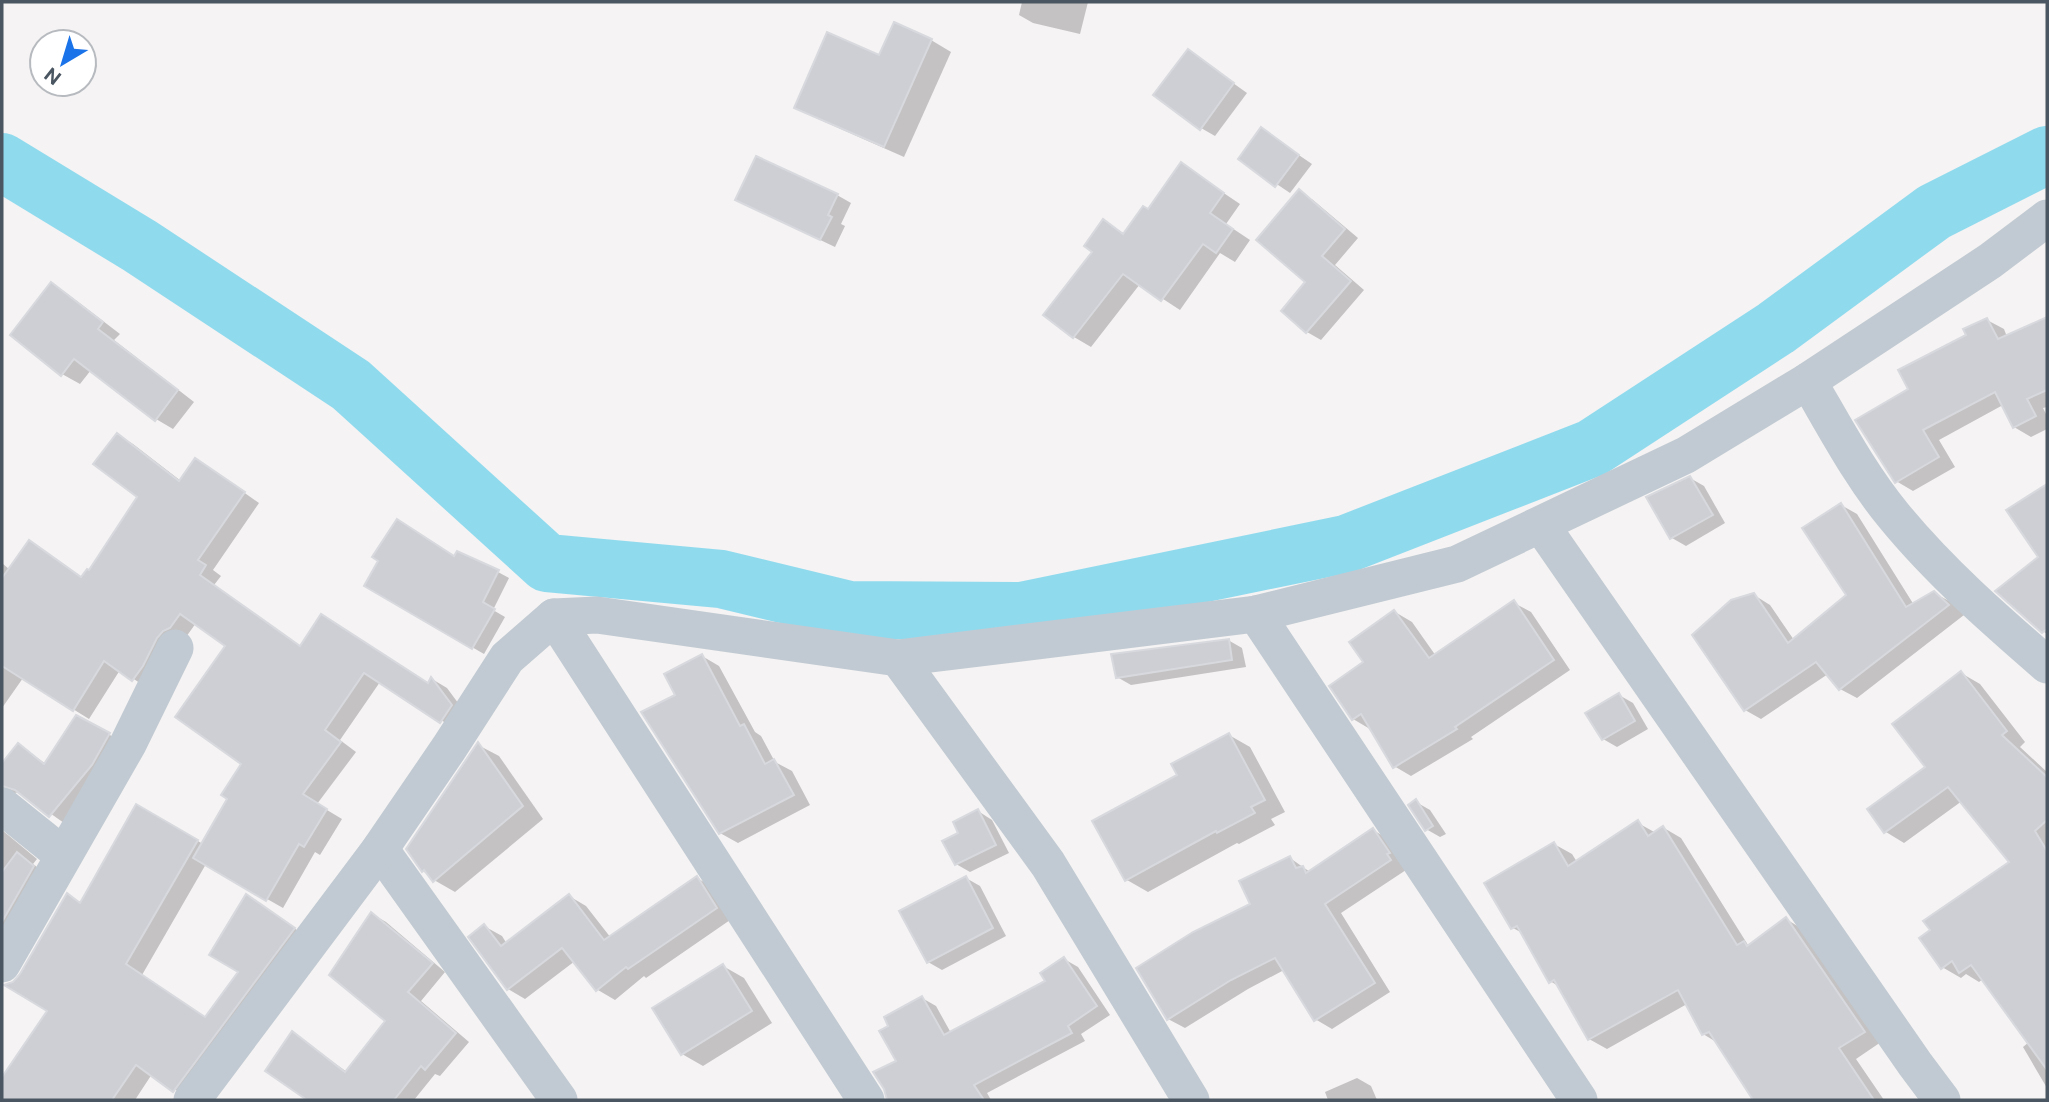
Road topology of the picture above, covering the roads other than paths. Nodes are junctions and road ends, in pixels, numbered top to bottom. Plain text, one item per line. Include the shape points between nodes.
1 (2047, 218) edge
2 (1808, 382) junction
3 (1541, 526) junction
4 (1256, 614) junction
5 (554, 617) junction
6 (175, 648) dead end
7 (898, 658) junction
8 (2047, 664) edge
9 (2, 806) edge
10 (380, 849) junction
11 (63, 855) junction
12 (2, 964) edge
13 (192, 1100) edge
14 (559, 1100) edge
15 (866, 1100) edge
16 (1191, 1100) edge
17 (1579, 1100) edge
18 (1942, 1100) edge

1 - 2 street
2 - 3 street via 1686,455
2 - 8 street via 1894,516 1963,588
3 - 4 street via 1457,565
3 - 18 street
4 - 7 street
4 - 17 street
5 - 7 street via 597,615
5 - 10 street via 507,657
5 - 15 street
6 - 11 street via 128,744
7 - 16 street via 1048,864
9 - 11 street
10 - 13 street
10 - 14 street
11 - 12 street

